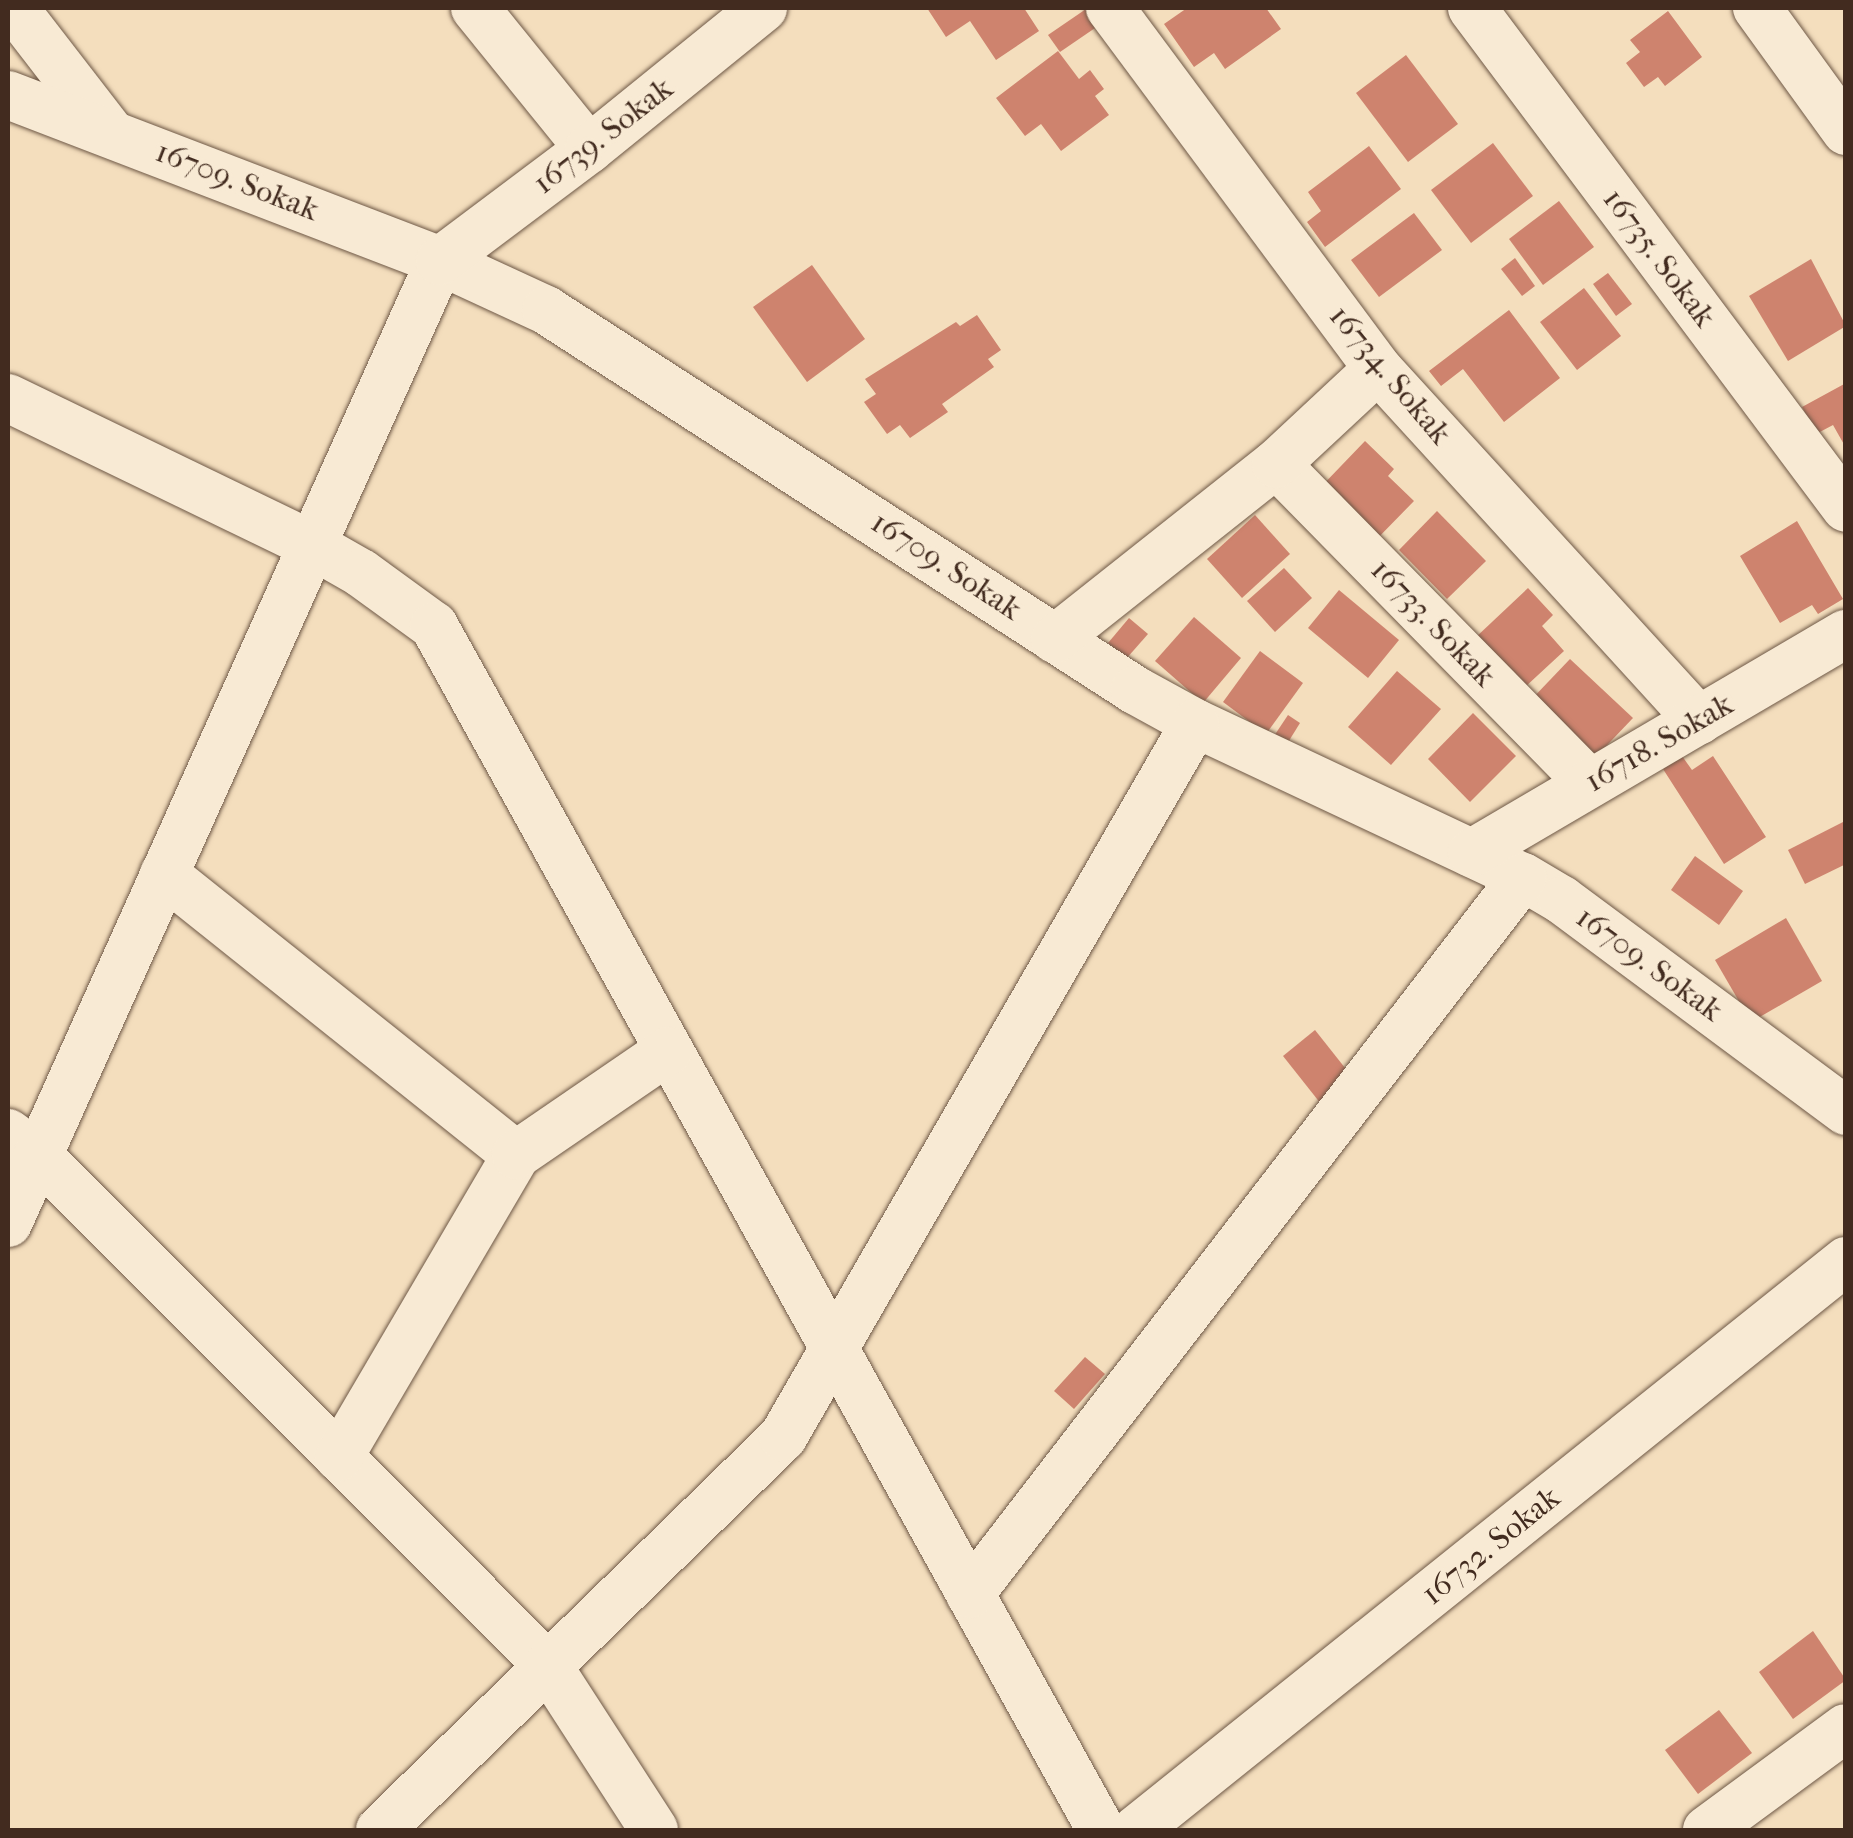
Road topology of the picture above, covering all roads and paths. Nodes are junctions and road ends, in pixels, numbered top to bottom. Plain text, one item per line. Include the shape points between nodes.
1 (14, 8) edge
2 (474, 8) edge
3 (764, 8) edge
4 (1110, 8) edge
5 (1472, 8) edge
6 (1757, 8) edge
7 (8, 94) edge
8 (1846, 131) edge
9 (110, 132) junction
10 (589, 149) junction
11 (440, 261) junction
12 (1378, 369) junction
13 (8, 398) edge
14 (1276, 464) junction
15 (1846, 508) edge
16 (312, 545) junction
17 (1846, 634) edge
18 (1055, 638) junction
19 (1699, 720) junction
20 (1195, 724) junction
21 (1590, 784) junction
22 (1472, 853) junction
23 (164, 874) junction
24 (1523, 877) junction
25 (668, 1051) junction
26 (1846, 1111) edge
27 (23, 1144) edge
28 (516, 1155) junction
29 (8, 1223) edge
30 (1846, 1261) edge
31 (834, 1348) junction
32 (339, 1457) junction
33 (970, 1594) junction
34 (548, 1666) junction
35 (1846, 1728) edge
36 (380, 1830) edge
37 (654, 1830) edge
38 (1102, 1830) edge
39 (1136, 1830) edge
40 (1706, 1830) edge

1 - 9 street
2 - 10 street
3 - 10 street, 16739. Sokak
4 - 12 street, 16734. Sokak
5 - 15 street, 16735. Sokak
6 - 8 street
7 - 9 street, 16709. Sokak
9 - 11 street, 16709. Sokak
10 - 11 street, 16739. Sokak
11 - 16 street
11 - 18 street, 16709. Sokak via 546,310
12 - 14 street
12 - 19 street, 16734. Sokak
13 - 16 street
14 - 18 street
14 - 21 street, 16733. Sokak
16 - 23 street
16 - 25 street via 434,626
17 - 19 street, 16718. Sokak
18 - 20 street, 16709. Sokak
19 - 21 street, 16718. Sokak
20 - 22 street, 16709. Sokak
20 - 31 street
21 - 22 street, 16718. Sokak
22 - 24 street, 16709. Sokak
23 - 27 street
23 - 28 street
24 - 26 street, 16709. Sokak via 1612,935
24 - 33 street
25 - 28 street
25 - 31 street
27 - 29 street
27 - 32 street
28 - 32 street
30 - 39 street, 16732. Sokak
31 - 33 street
31 - 34 street via 784,1436
32 - 34 street
33 - 38 street
34 - 36 street
34 - 37 street
35 - 40 street

